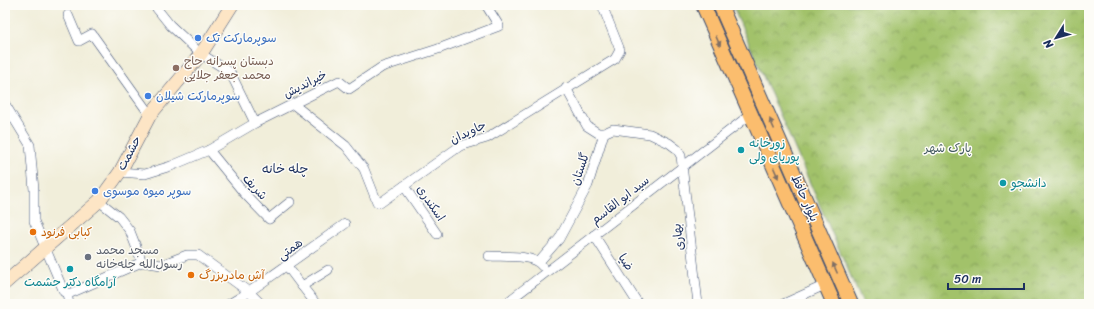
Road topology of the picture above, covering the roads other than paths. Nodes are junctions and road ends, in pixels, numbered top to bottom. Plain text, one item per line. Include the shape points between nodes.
1 (154, 5) edge
2 (232, 5) edge
3 (486, 5) edge
4 (602, 5) edge
5 (703, 5) edge
6 (720, 5) edge
7 (68, 15) dead end
8 (201, 54) junction
9 (566, 88) junction
10 (5, 104) edge
11 (293, 104) junction
12 (764, 107) junction
13 (751, 114) junction
14 (150, 115) junction
15 (254, 123) junction
16 (604, 133) junction
17 (208, 150) junction
18 (682, 167) junction
19 (120, 172) junction
20 (404, 186) junction
21 (99, 202) junction
22 (290, 202) dead end
23 (345, 224) dead end
24 (438, 234) dead end
25 (594, 236) junction
26 (45, 248) junction
27 (489, 256) dead end
28 (142, 262) junction
29 (539, 262) junction
30 (287, 266) junction
31 (328, 270) dead end
32 (546, 272) junction
33 (5, 283) edge
34 (826, 285) junction
35 (302, 286) junction
36 (249, 292) junction
37 (67, 293) junction
38 (638, 302) dead end
39 (508, 303) edge
40 (69, 304) edge
41 (229, 304) edge
42 (261, 304) edge
43 (316, 304) edge
44 (698, 304) edge
45 (783, 304) edge
46 (834, 304) edge
47 (851, 304) edge

1 - 8 street via 170,25
2 - 8 main road, حشمت
3 - 11 street, خیراندیش via 499,26 382,67 349,89 339,81
4 - 9 street, جاویدان via 620,50 618,55
5 -> 13 main road, بلوار حافظ
6 - 12 main road, بلوار حافظ
7 - 14 street via 79,41 92,34
8 - 14 main road, حشمت
8 - 15 street via 230,72
9 - 16 street via 587,126 598,133
9 - 20 street, جاویدان via 487,138 460,146
10 - 26 street via 30,145 34,221
11 - 15 street, خیراندیش
11 - 20 street, جاویدان via 346,146 364,169 377,202 380,203
12 - 13 main road
47 -> 12 main road, بلوار حافظ
13 - 18 street, سید ابو القاسم
13 -> 34 main road, بلوار حافظ
14 - 19 main road, حشمت
15 - 17 street, خیراندیش
16 - 18 street, بهاری via 613,130 650,134 677,149
16 - 29 street, گلستان via 588,185 559,239
17 - 19 street, خیراندیش via 145,174
17 - 22 street, شریف via 269,218
18 - 25 street, سید ابو القاسم
18 - 44 street, بهاری
19 - 21 main road, حشمت
20 - 24 street, اسکندری
21 - 26 main road, حشمت
21 - 28 street via 119,217 130,231
23 - 30 street, همتی
25 - 32 street, سید ابو القاسم
25 - 38 street, ضیا
26 - 33 main road, حشمت
26 - 37 street via 64,292
27 - 29 street via 528,258
28 - 36 street via 161,265 187,255 198,255
28 - 37 street
29 - 32 street
30 - 35 street
30 - 36 street, همتی
31 - 35 street
32 - 39 street, سید ابو القاسم
34 - 45 street
34 - 46 main road, بلوار حافظ
35 - 43 street
36 - 41 street, همتی
36 - 42 street
37 - 40 street

